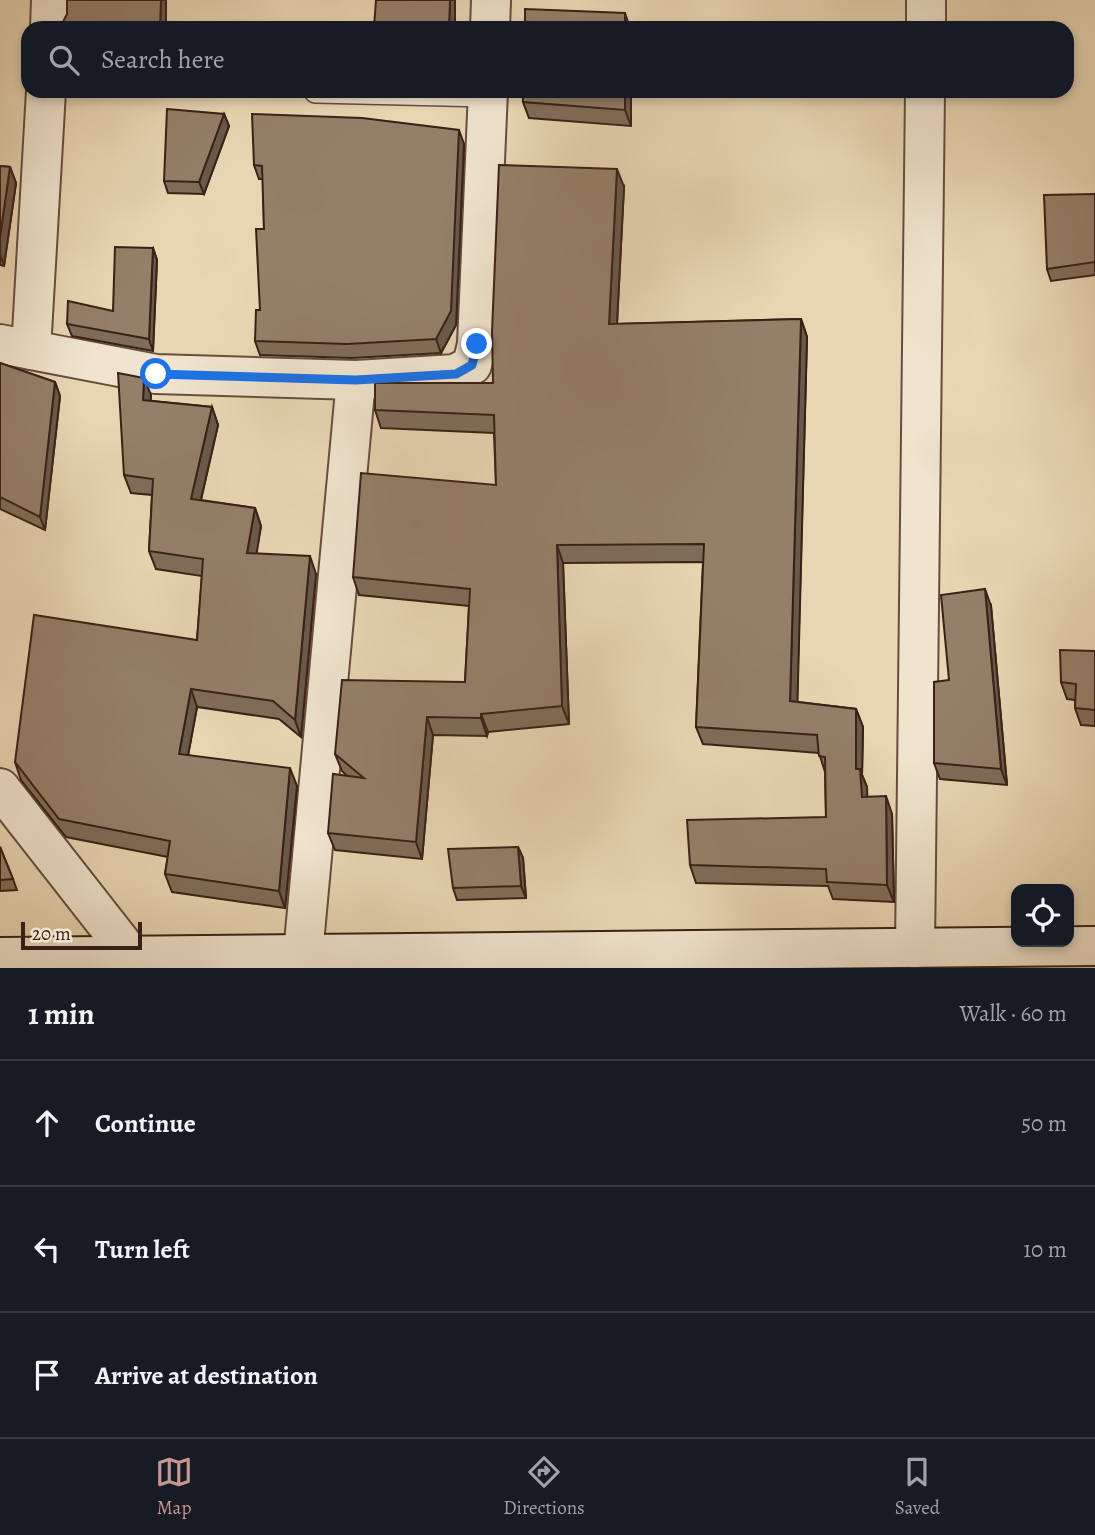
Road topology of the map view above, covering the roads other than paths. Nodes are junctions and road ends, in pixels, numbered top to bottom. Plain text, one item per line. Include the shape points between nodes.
1 (51, 0) edge
2 (491, 0) edge
3 (926, 0) edge
4 (50, 21) edge
5 (490, 21) edge
6 (926, 21) edge
7 (45, 98) edge
8 (488, 98) edge
9 (925, 98) edge
10 (15, 347) edge
11 (356, 380) junction
12 (0, 788) edge
13 (1095, 946) edge
14 (915, 948) junction
15 (303, 954) junction
16 (0, 957) edge
17 (136, 962) edge

1 - 4 street
2 - 5 street
3 - 6 street
7 - 10 street
8 - 11 street via 477,344 472,365 456,374
9 - 14 street
10 - 11 street via 156,374
11 - 15 street
12 - 17 street
13 - 14 street
14 - 15 street
15 - 17 street
16 - 17 street

